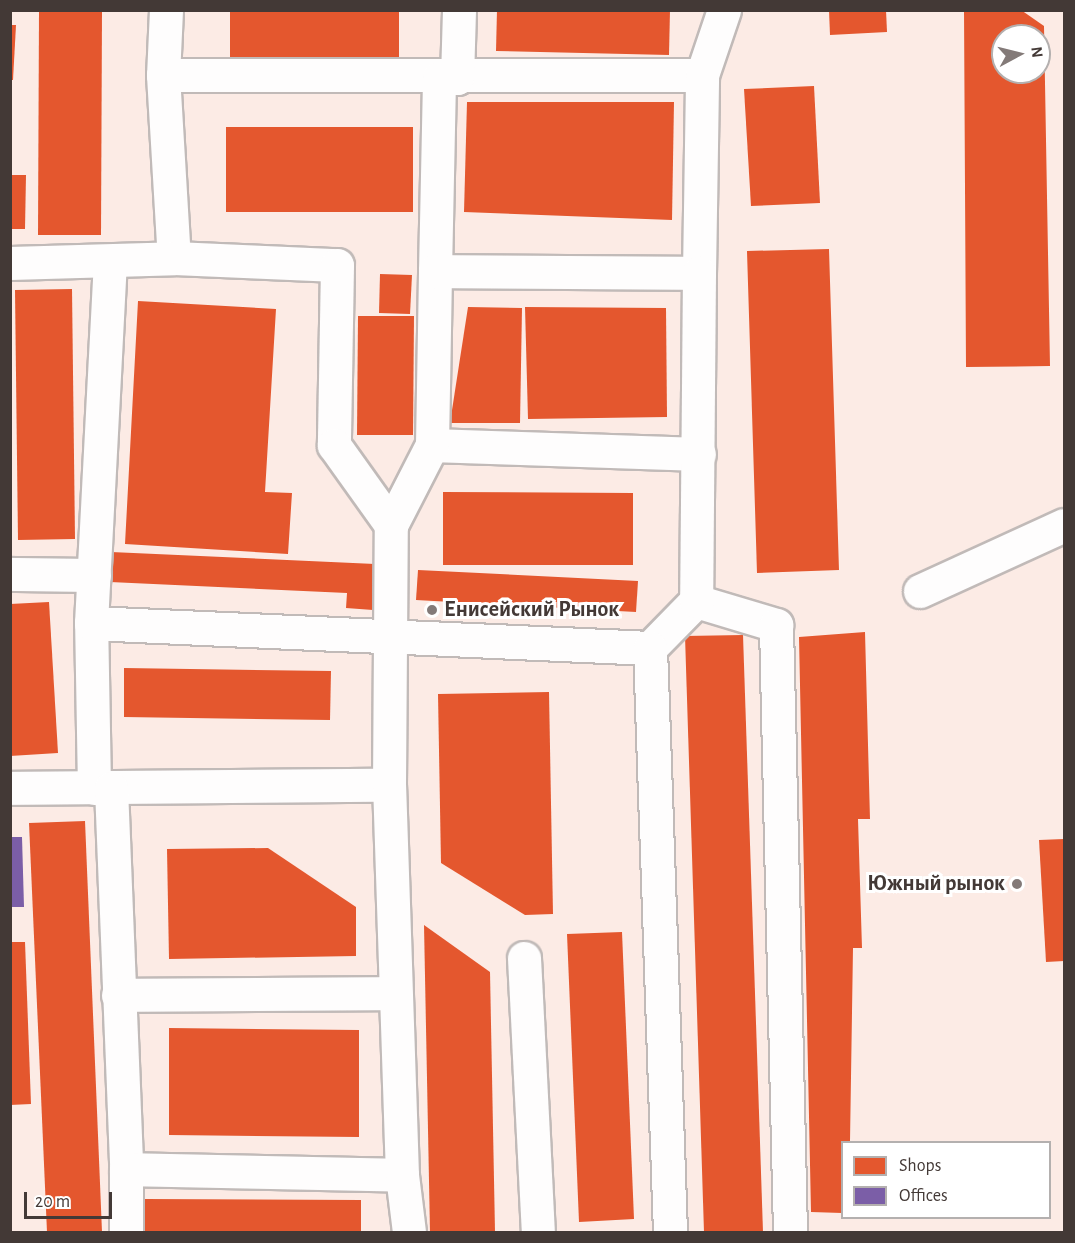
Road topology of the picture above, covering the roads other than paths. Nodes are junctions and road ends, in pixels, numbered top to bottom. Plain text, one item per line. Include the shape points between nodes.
1 (166, 10) edge
2 (459, 10) edge
3 (724, 10) edge
4 (163, 75) junction
5 (702, 75) junction
6 (448, 78) junction
7 (174, 258) junction
8 (110, 262) junction
9 (10, 263) edge
10 (435, 271) junction
11 (699, 273) junction
12 (432, 446) junction
13 (699, 454) junction
14 (390, 525) junction
15 (1065, 525) edge
16 (10, 574) edge
17 (94, 575) junction
18 (920, 591) dead end
19 (696, 601) junction
20 (91, 623) junction
21 (392, 635) junction
22 (650, 648) junction
23 (390, 784) junction
24 (10, 788) edge
25 (102, 788) junction
26 (524, 958) dead end
27 (395, 993) junction
28 (118, 995) junction
29 (126, 1169) junction
30 (402, 1175) junction
31 (126, 1233) edge
32 (409, 1233) edge
33 (538, 1233) edge
34 (670, 1233) edge
35 (789, 1233) edge

1 - 4 lane
2 - 6 lane
3 - 5 lane
4 - 6 lane
4 - 7 lane
5 - 6 lane
5 - 11 lane
6 - 10 lane
7 - 8 lane
7 - 14 lane via 337,265 334,445
8 - 9 lane
8 - 17 lane
10 - 11 lane
10 - 12 lane
11 - 13 lane
12 - 13 lane
12 - 14 lane
13 - 19 lane
14 - 21 lane
15 - 18 lane
16 - 17 lane
17 - 20 lane
19 - 22 lane
19 - 35 lane via 776,625
20 - 21 lane
20 - 25 lane
21 - 22 lane
21 - 23 lane
22 - 34 lane
23 - 25 lane
23 - 27 lane
24 - 25 lane
25 - 28 lane
26 - 33 lane
27 - 28 lane
27 - 30 lane
28 - 29 lane
29 - 30 lane
29 - 31 lane
30 - 32 lane

